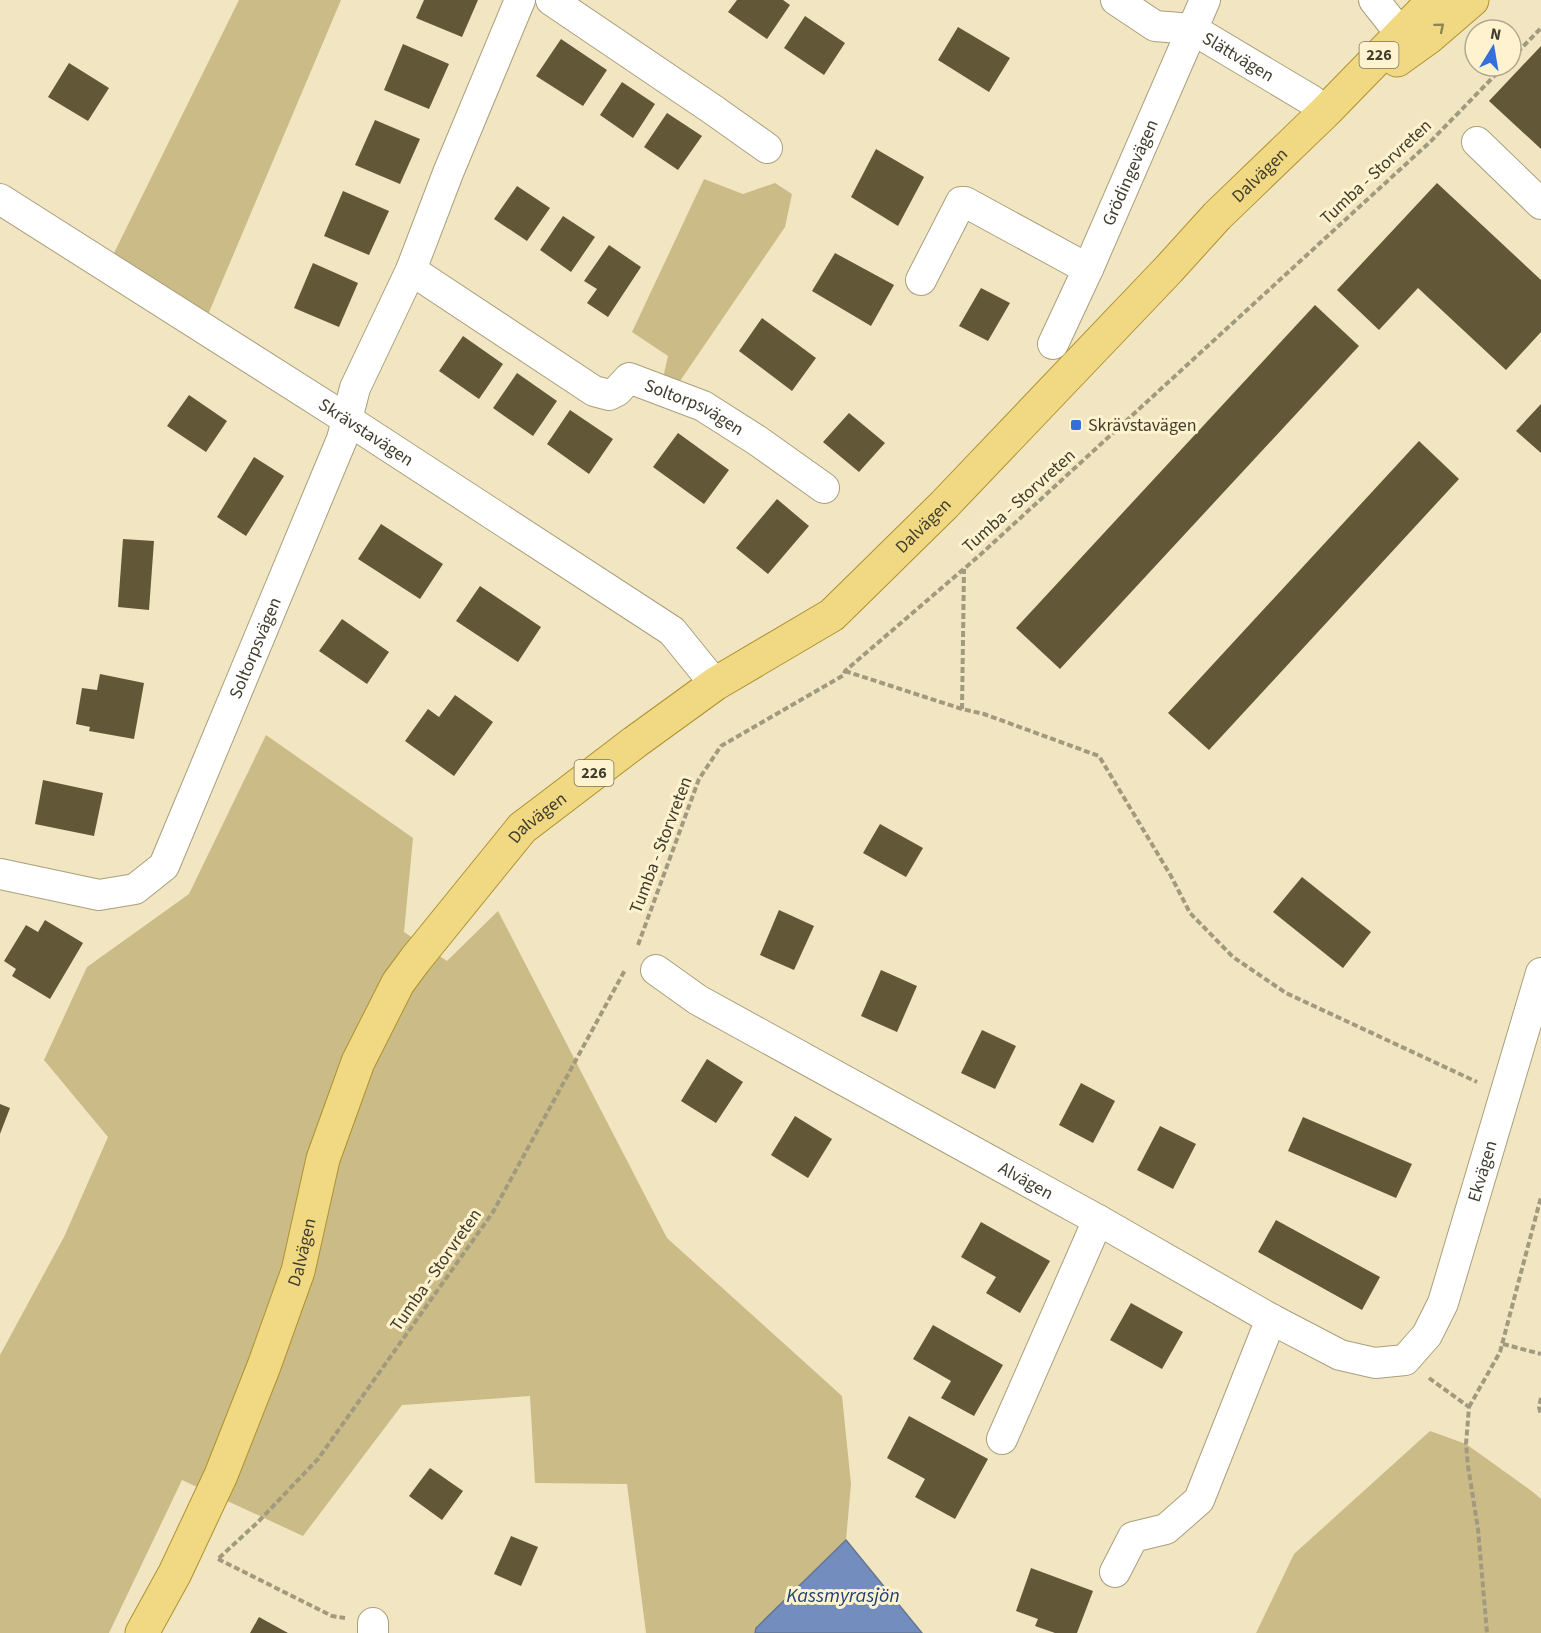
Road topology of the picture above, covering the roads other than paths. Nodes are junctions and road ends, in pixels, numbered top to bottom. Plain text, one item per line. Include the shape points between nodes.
1 (520, 0) edge
2 (551, 0) edge
3 (1116, 0) edge
4 (1205, 0) edge
5 (1374, 0) edge
6 (1434, 0) edge
7 (1472, 0) edge
8 (1192, 29) junction
9 (1400, 33) junction
10 (1325, 112) junction
11 (1477, 142) dead end
12 (767, 148) dead end
13 (0, 199) edge
14 (1541, 204) edge
15 (411, 270) junction
16 (1088, 270) junction
17 (921, 280) dead end
18 (1053, 344) dead end
19 (348, 420) junction
20 (824, 488) dead end
21 (715, 684) junction
22 (0, 874) edge
23 (640, 962) road end
24 (1541, 973) edge
25 (1098, 1220) junction
26 (1271, 1319) junction
27 (1405, 1360) joint
28 (1002, 1439) dead end
29 (1115, 1572) dead end
30 (142, 1633) edge

1 - 15 street, Soltorpsvägen
2 - 12 street
3 - 8 street, Slättvägen via 1155,26
4 - 8 street, Grödingevägen
5 - 9 street
6 - 9 main road, Dalvägen / 226
10 -> 7 main road, Dalvägen via 1429,37
8 - 10 street, Slättvägen
8 - 16 street, Grödingevägen
9 - 10 main road, Dalvägen / 226
10 - 21 main road, Dalvägen / 226 via 1217,216 944,505 832,615
11 - 14 street
13 - 19 street, Skrävstavägen
15 - 19 street, Soltorpsvägen via 355,388
15 - 20 street, Soltorpsvägen via 594,391 609,395 628,378 703,406
16 - 17 street via 961,202
16 - 18 street, Grödingevägen
19 - 21 street, Skrävstavägen via 672,631
19 - 22 street, Soltorpsvägen via 164,866 135,889 99,895
21 - 30 main road, Dalvägen / 226 via 522,828 398,982 358,1062 323,1159 297,1271 264,1366 221,1475
23 - 25 street, Alvägen via 698,1000
24 - 27 street, Ekvägen via 1443,1303 1427,1335
25 - 26 street, Alvägen
25 - 28 street
26 - 27 street, Alvägen via 1340,1355 1375,1363
26 - 29 street via 1199,1500 1166,1529 1132,1537

